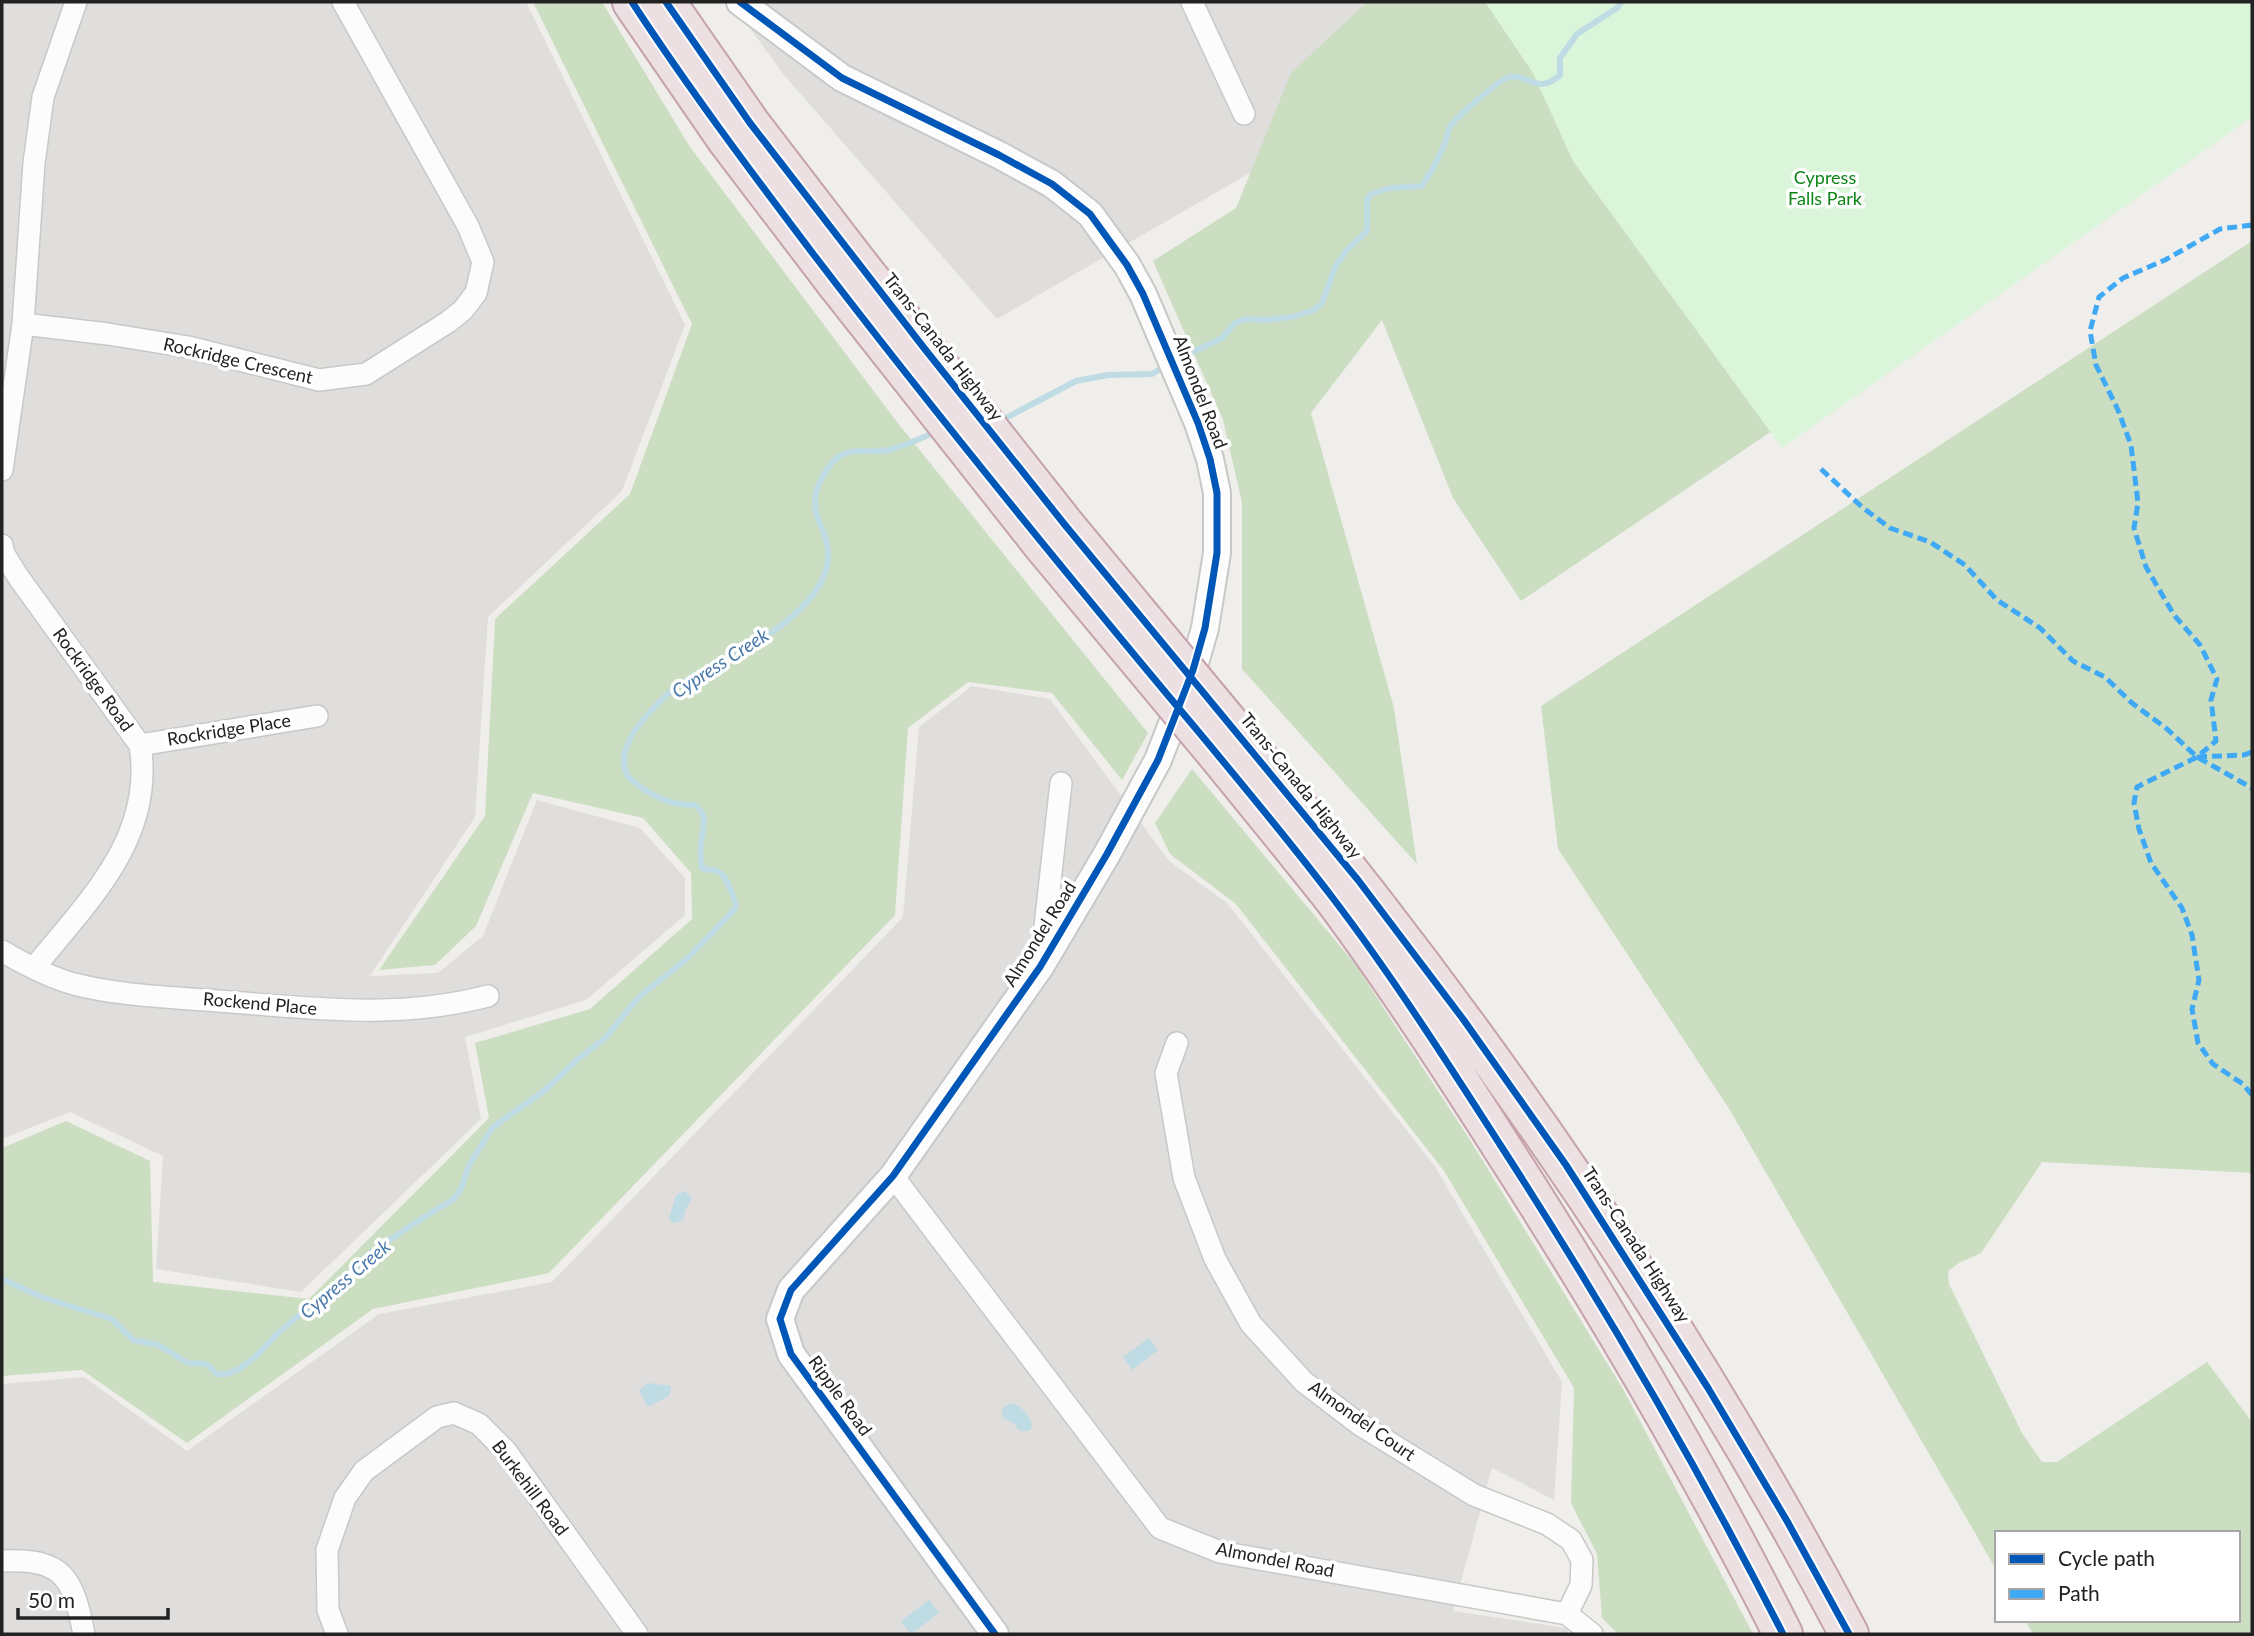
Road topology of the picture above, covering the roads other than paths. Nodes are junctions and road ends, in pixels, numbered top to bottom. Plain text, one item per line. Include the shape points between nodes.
1 (76, 2) edge
2 (343, 2) edge
3 (632, 2) edge
4 (666, 2) edge
5 (740, 2) edge
6 (1192, 2) edge
7 (1244, 114) dead end
8 (847, 274) junction
9 (23, 324) junction
10 (2, 470) edge
11 (3, 551) edge
12 (317, 716) dead end
13 (1227, 743) junction
14 (140, 745) junction
15 (1060, 783) dead end
16 (2, 951) edge
17 (1040, 967) junction
18 (34, 968) junction
19 (488, 996) dead end
20 (1177, 1042) dead end
21 (894, 1176) junction
22 (2, 1561) edge
23 (1567, 1614) junction
24 (84, 1634) edge
25 (337, 1634) edge
26 (638, 1634) edge
27 (995, 1634) edge
28 (1592, 1634) edge
29 (1783, 1634) edge
30 (1849, 1634) edge

1 - 9 street via 43,97
2 - 9 street, Rockridge Crescent via 468,226 482,262 476,293 463,310 366,374 319,380 188,347
3 - 8 highway, Trans-Canada Highway via 727,140
4 - 8 highway, Trans-Canada Highway
5 - 17 street, Almondel Road via 842,78 1052,184 1090,214 1143,294 1210,459 1217,493 1217,553 1213,591 1193,670 1158,760
6 - 7 street
8 - 13 highway, Trans-Canada Highway, bridge via 1065,525
9 - 10 street
11 - 14 street, Rockridge Road
12 - 14 street, Rockridge Place
13 - 29 highway, Trans-Canada Highway via 1385,970 1575,1263 1664,1413
13 - 30 highway, Trans-Canada Highway via 1358,880 1514,1090 1708,1388
14 - 18 street, Rockridge Road via 143,785 129,837 115,866
15 - 17 street
16 - 18 street
17 - 21 street, Almondel Road
18 - 19 street, Rockend Place via 72,983 121,993 355,1012 420,1009
20 - 23 street, Almondel Court via 1166,1073 1184,1178 1214,1259 1251,1324 1304,1382 1359,1424 1474,1495 1546,1524 1572,1540 1582,1560 1581,1585
21 - 23 street, Almondel Road via 1160,1528 1220,1552
21 - 27 street, Ripple Road via 791,1290 780,1318 790,1354
22 - 24 street via 43,1563 59,1571 77,1599
23 - 28 street, Almondel Road
25 - 26 street, Burkehill Road via 328,1610 327,1550 345,1498 364,1471 437,1417 454,1413 479,1424 506,1451

